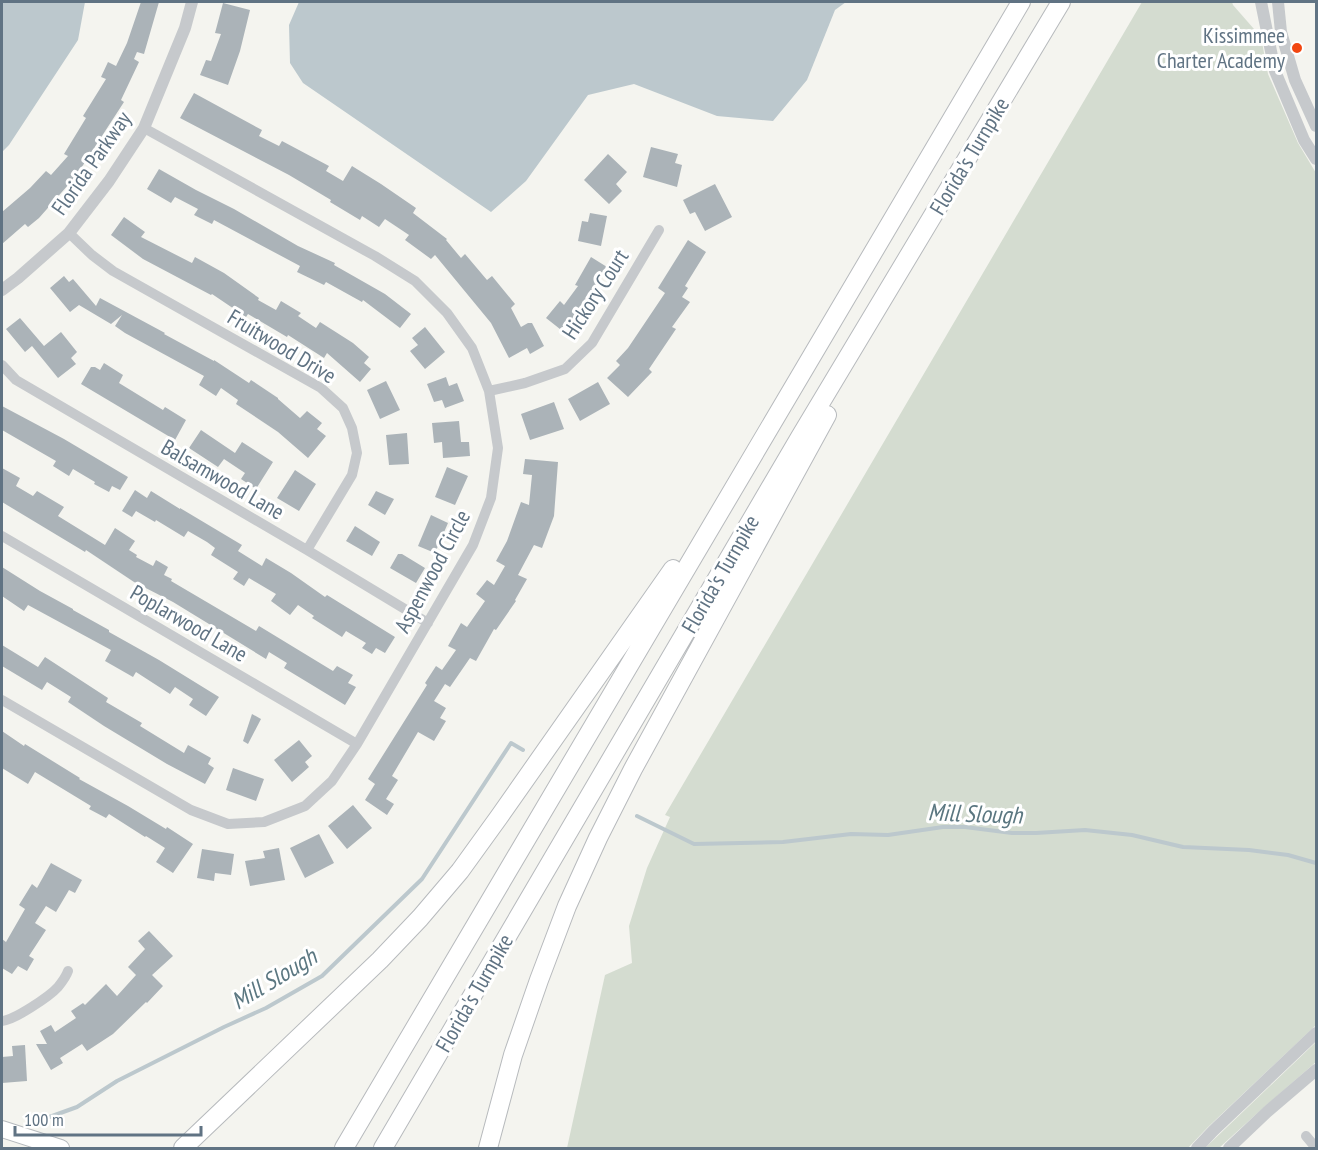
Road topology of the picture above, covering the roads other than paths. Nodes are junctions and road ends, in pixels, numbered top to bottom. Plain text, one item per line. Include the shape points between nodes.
1 (192, 2) edge
2 (1021, 2) edge
3 (1061, 2) edge
4 (1261, 2) edge
5 (1278, 2) edge
6 (1317, 126) edge
7 (144, 128) junction
8 (1317, 159) edge
9 (952, 184) junction
10 (658, 230) dead end
11 (69, 233) junction
12 (2, 290) edge
13 (2, 365) edge
14 (489, 391) junction
15 (725, 501) junction
16 (2, 536) edge
17 (307, 550) junction
18 (428, 623) junction
19 (2, 700) edge
20 (357, 744) junction
21 (68, 971) dead end
22 (2, 1021) edge
23 (1317, 1034) edge
24 (1317, 1070) edge
25 (2, 1129) edge
26 (1306, 1136) dead end
27 (61, 1149) edge
28 (183, 1149) edge
29 (344, 1149) edge
30 (383, 1149) edge
31 (488, 1149) edge
32 (1197, 1149) edge
33 (1229, 1149) edge
34 (1316, 1149) edge

1 - 7 street, Florida Parkway
2 - 15 highway, Florida's Turnpike
3 - 9 highway, Florida's Turnpike
4 - 8 street via 1275,70 1304,140
5 - 6 street via 1281,32 1295,80
7 - 11 street, Florida Parkway
7 - 14 street, Aspenwood Circle via 415,280 447,313 472,348
9 - 30 highway, Florida's Turnpike
9 - 31 highway via 598,838 567,906 520,1034
10 - 14 street, Hickory Court via 592,343 566,369
11 - 12 street, Florida Parkway
11 - 17 street, Fruitwood Drive via 113,271 321,387 343,408 357,453 352,475
13 - 17 street, Balsamwood Lane via 16,380
14 - 18 street, Aspenwood Circle via 498,448 491,498 473,545
15 - 28 highway via 674,567 460,871 380,960
15 - 29 highway, Florida's Turnpike
16 - 20 street, Poplarwood Lane
17 - 18 street, Balsamwood Lane
18 - 20 street, Aspenwood Circle
19 - 20 street, Aspenwood Circle via 191,810 228,824 264,822 305,806 332,781
21 - 22 street via 52,993 12,1019
23 - 32 street
24 - 33 street
25 - 27 main road
26 - 34 street

